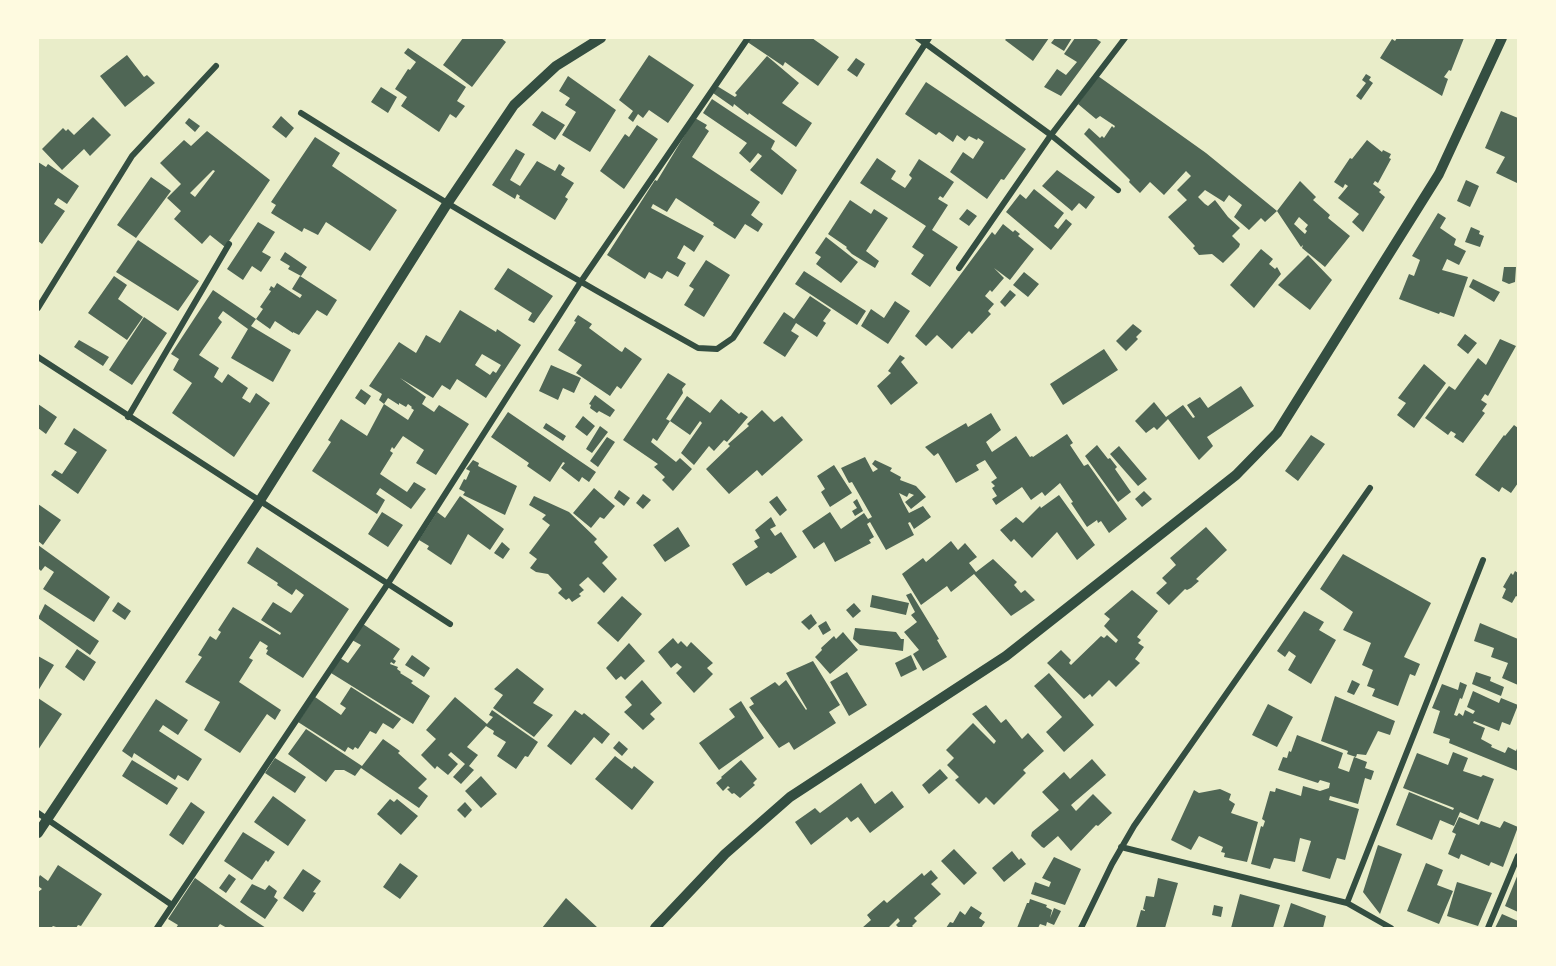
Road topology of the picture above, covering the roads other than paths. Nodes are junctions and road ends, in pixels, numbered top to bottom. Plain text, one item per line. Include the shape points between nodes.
1 (601, 38) edge
2 (748, 38) edge
3 (918, 38) edge
4 (1125, 38) edge
5 (1502, 38) edge
6 (928, 40) edge
7 (216, 66) dead end
8 (301, 113) dead end
9 (1051, 135) junction
10 (1118, 190) dead end
11 (447, 204) junction
12 (229, 244) dead end
13 (959, 268) dead end
14 (580, 283) junction
15 (38, 308) edge
16 (38, 357) edge
17 (128, 417) junction
18 (1370, 488) dead end
19 (259, 502) junction
20 (1483, 560) dead end
21 (387, 585) junction
22 (450, 624) dead end
23 (38, 813) edge
24 (47, 820) junction
25 (38, 833) edge
26 (1122, 848) junction
27 (1518, 856) edge
28 (1347, 903) junction
29 (172, 905) junction
30 (157, 928) edge
31 (655, 928) edge
32 (1081, 928) edge
33 (1390, 928) edge
34 (1488, 928) edge

1 - 11 street via 556,66 514,105
2 - 14 street
3 - 6 street
4 - 9 street
5 - 31 street via 1439,174 1277,433 1245,467 1006,656 790,797 725,854
6 - 9 street
6 - 14 street via 733,338 725,344 717,349 698,348
7 - 15 street via 132,156
8 - 11 street
9 - 10 street
9 - 13 street
11 - 14 street
11 - 19 street
12 - 17 street
14 - 21 street
16 - 17 street
17 - 19 street
18 - 26 street
19 - 21 street
19 - 24 street
20 - 28 street
21 - 22 street
21 - 29 street
23 - 24 street
24 - 25 street
24 - 29 street
26 - 28 street
26 - 32 street
27 - 34 street
28 - 33 street
29 - 30 street

